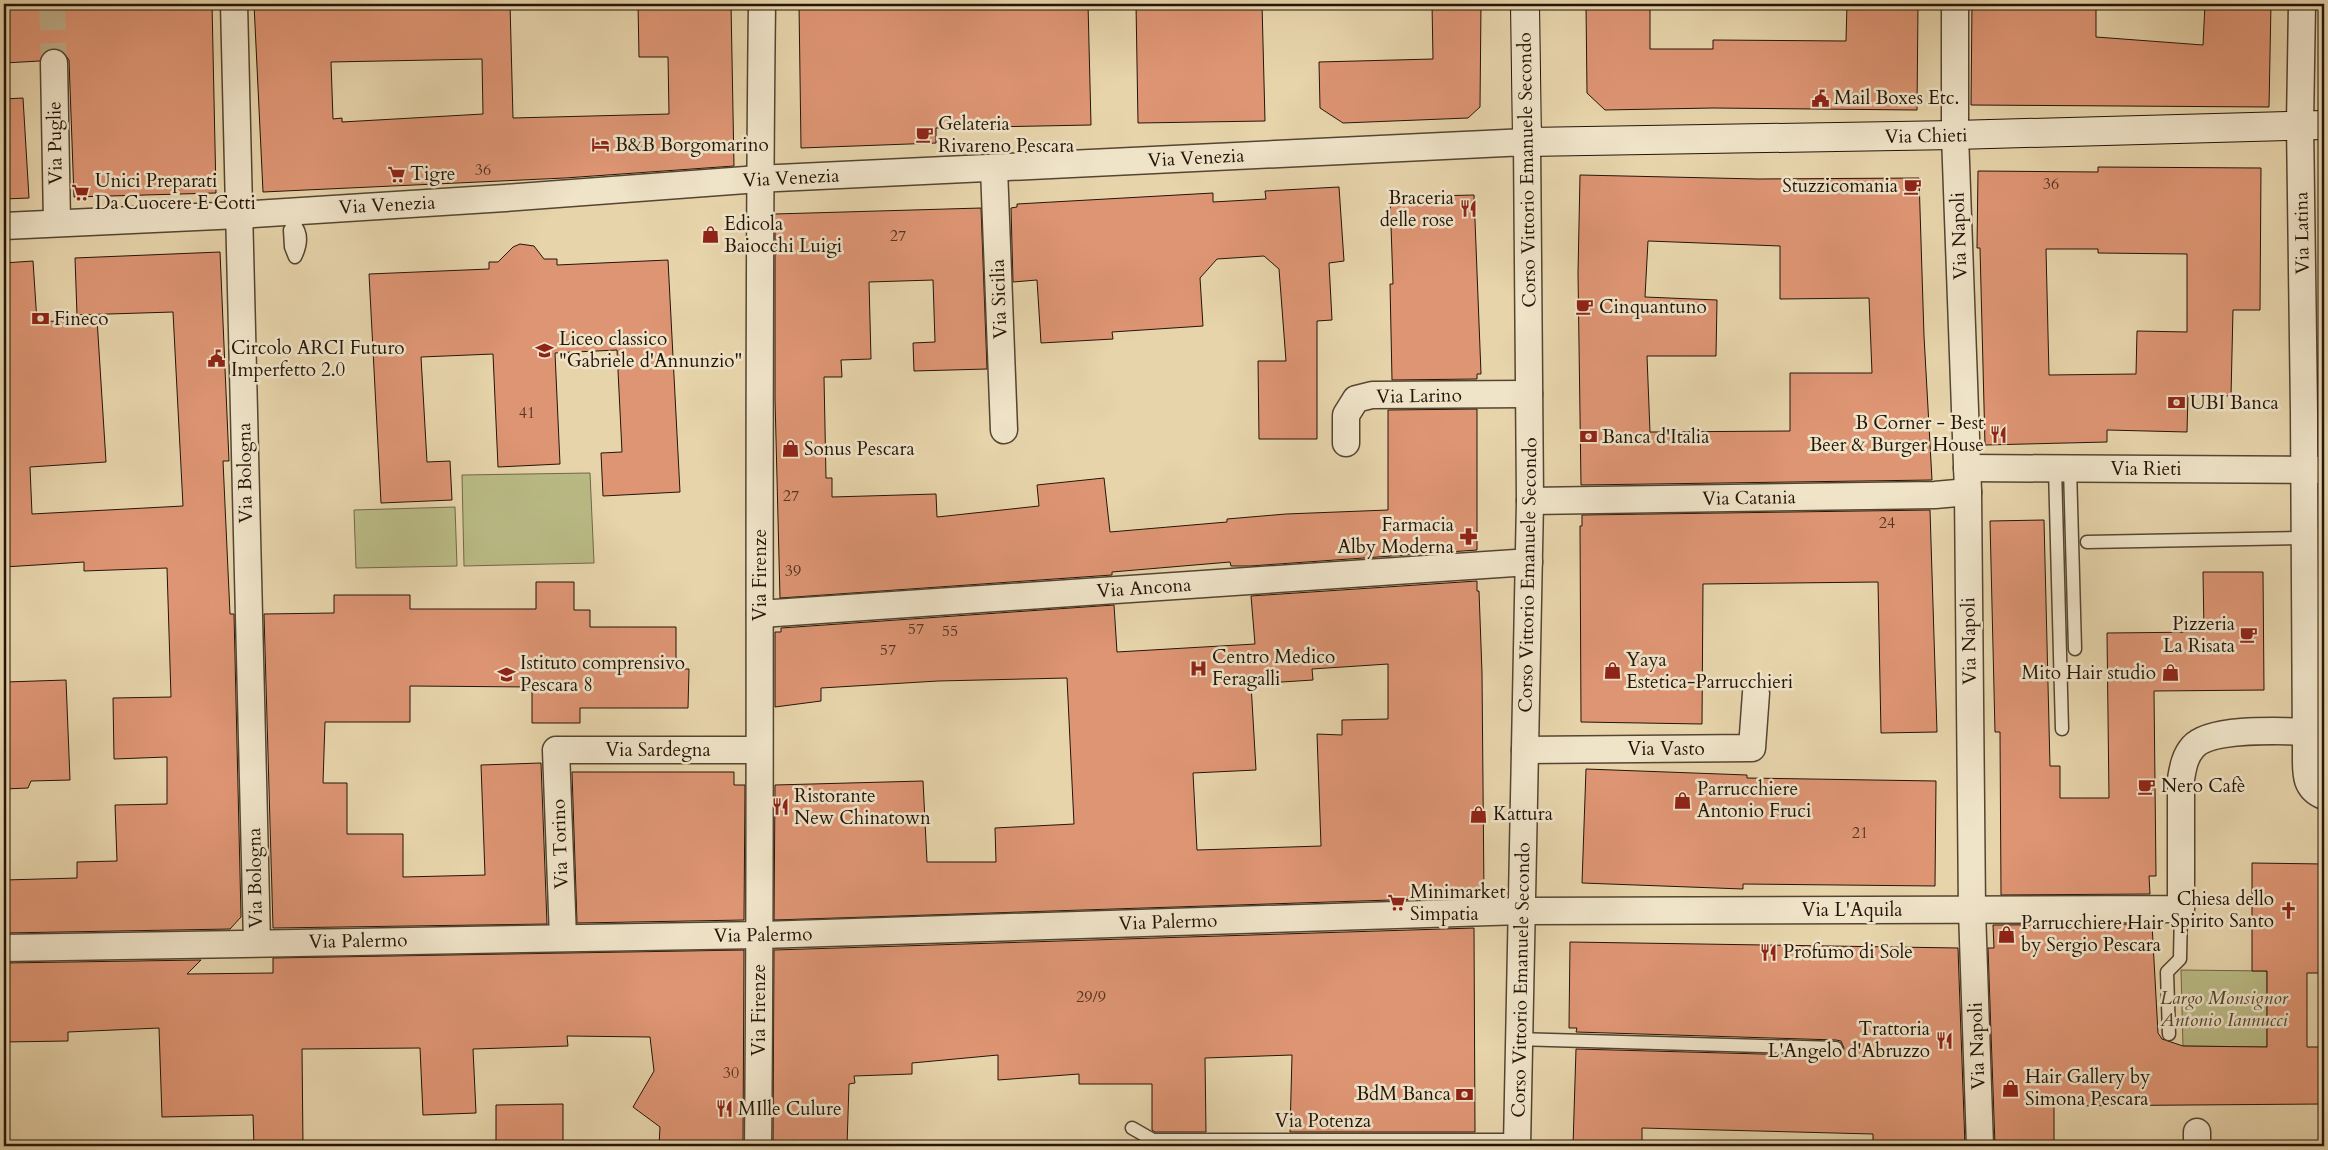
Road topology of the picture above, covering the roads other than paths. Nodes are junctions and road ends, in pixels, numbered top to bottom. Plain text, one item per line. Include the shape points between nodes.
1 (234, 4) edge
2 (762, 4) edge
3 (1525, 4) edge
4 (1955, 4) edge
5 (2302, 4) edge
6 (54, 63) tunnel mouth
7 (2312, 124) edge
8 (1956, 135) junction
9 (1527, 142) junction
10 (994, 168) junction
11 (759, 179) junction
12 (238, 215) junction
13 (57, 222) junction
14 (4, 226) edge
15 (1529, 394) junction
16 (1004, 430) dead end
17 (1346, 443) dead end
18 (2063, 468) junction
19 (2315, 470) edge
20 (1968, 480) junction
21 (1530, 501) junction
22 (2305, 538) junction
23 (2087, 542) dead end
24 (1529, 562) junction
25 (760, 614) junction
26 (2075, 649) dead end
27 (1756, 693) dead end
28 (2062, 729) dead end
29 (2315, 732) edge
30 (556, 750) joint
31 (759, 750) junction
32 (1525, 750) junction
33 (2324, 796) edge
34 (2181, 908) junction
35 (1972, 910) junction
36 (1522, 911) junction
37 (760, 935) junction
38 (563, 938) junction
39 (256, 943) junction
40 (4, 948) edge
41 (2169, 1034) dead end
42 (1519, 1039) junction
43 (1836, 1048) dead end
44 (1132, 1128) dead end
45 (1518, 1143) edge
46 (758, 1146) edge
47 (1980, 1146) edge

1 - 12 street, Via Bologna
2 - 11 street, Via Firenze
3 - 9 main road, Corso Vittorio Emanuele Secondo
4 - 8 street, Via Napoli
5 - 7 street, Via Latina
6 - 13 street, Via Puglie
7 - 8 main road, Via Chieti
7 - 19 street, Via Latina
8 - 9 main road, Via Chieti
8 - 20 street, Via Napoli
9 - 10 street, Via Venezia
9 - 15 street, Corso Vittorio Emanuele Secondo
10 - 11 street, Via Venezia
10 - 16 street, Via Sicilia
11 - 12 street, Via Venezia via 294,217
11 - 25 street, Via Firenze
12 - 13 street, Via Venezia
12 - 39 street, Via Bologna
13 - 14 street, Via Venezia
15 - 17 street, Via Larino via 1372,395 1356,399 1346,415
15 - 21 street, Corso Vittorio Emanuele Secondo
18 - 19 street, Via Rieti
18 - 20 street, Via Rieti
18 - 26 lane
18 - 28 lane
19 - 22 street, Via Latina
20 - 21 street, Via Catania via 1935,495
20 - 35 street, Via Napoli
21 - 24 street, Corso Vittorio Emanuele Secondo
22 - 23 lane
22 - 29 street, Via Latina
24 - 25 street, Via Ancona
24 - 32 street, Corso Vittorio Emanuele Secondo
25 - 31 street, Via Firenze
27 - 32 street, Via Vasto via 1752,748
29 - 33 street, Via Latina via 2306,781 2316,793
29 - 34 street via 2223,733 2193,746 2185,758 2181,778
30 - 31 street, Via Sardegna
30 - 38 street, Via Torino
31 - 37 street, Via Firenze
32 - 36 street, Corso Vittorio Emanuele Secondo
34 - 35 street, Via L'Aquila
34 - 41 lane via 2180,959 2167,972
35 - 36 street, Via L'Aquila
35 - 47 street, Via Napoli
36 - 37 street, Via Palermo
36 - 42 street, Corso Vittorio Emanuele Secondo
37 - 38 street, Via Palermo
37 - 46 street, Via Firenze
38 - 39 street, Via Palermo
39 - 40 street, Via Palermo
42 - 43 lane
42 - 45 street, Corso Vittorio Emanuele Secondo
44 - 45 lane, Via Potenza via 1154,1140

